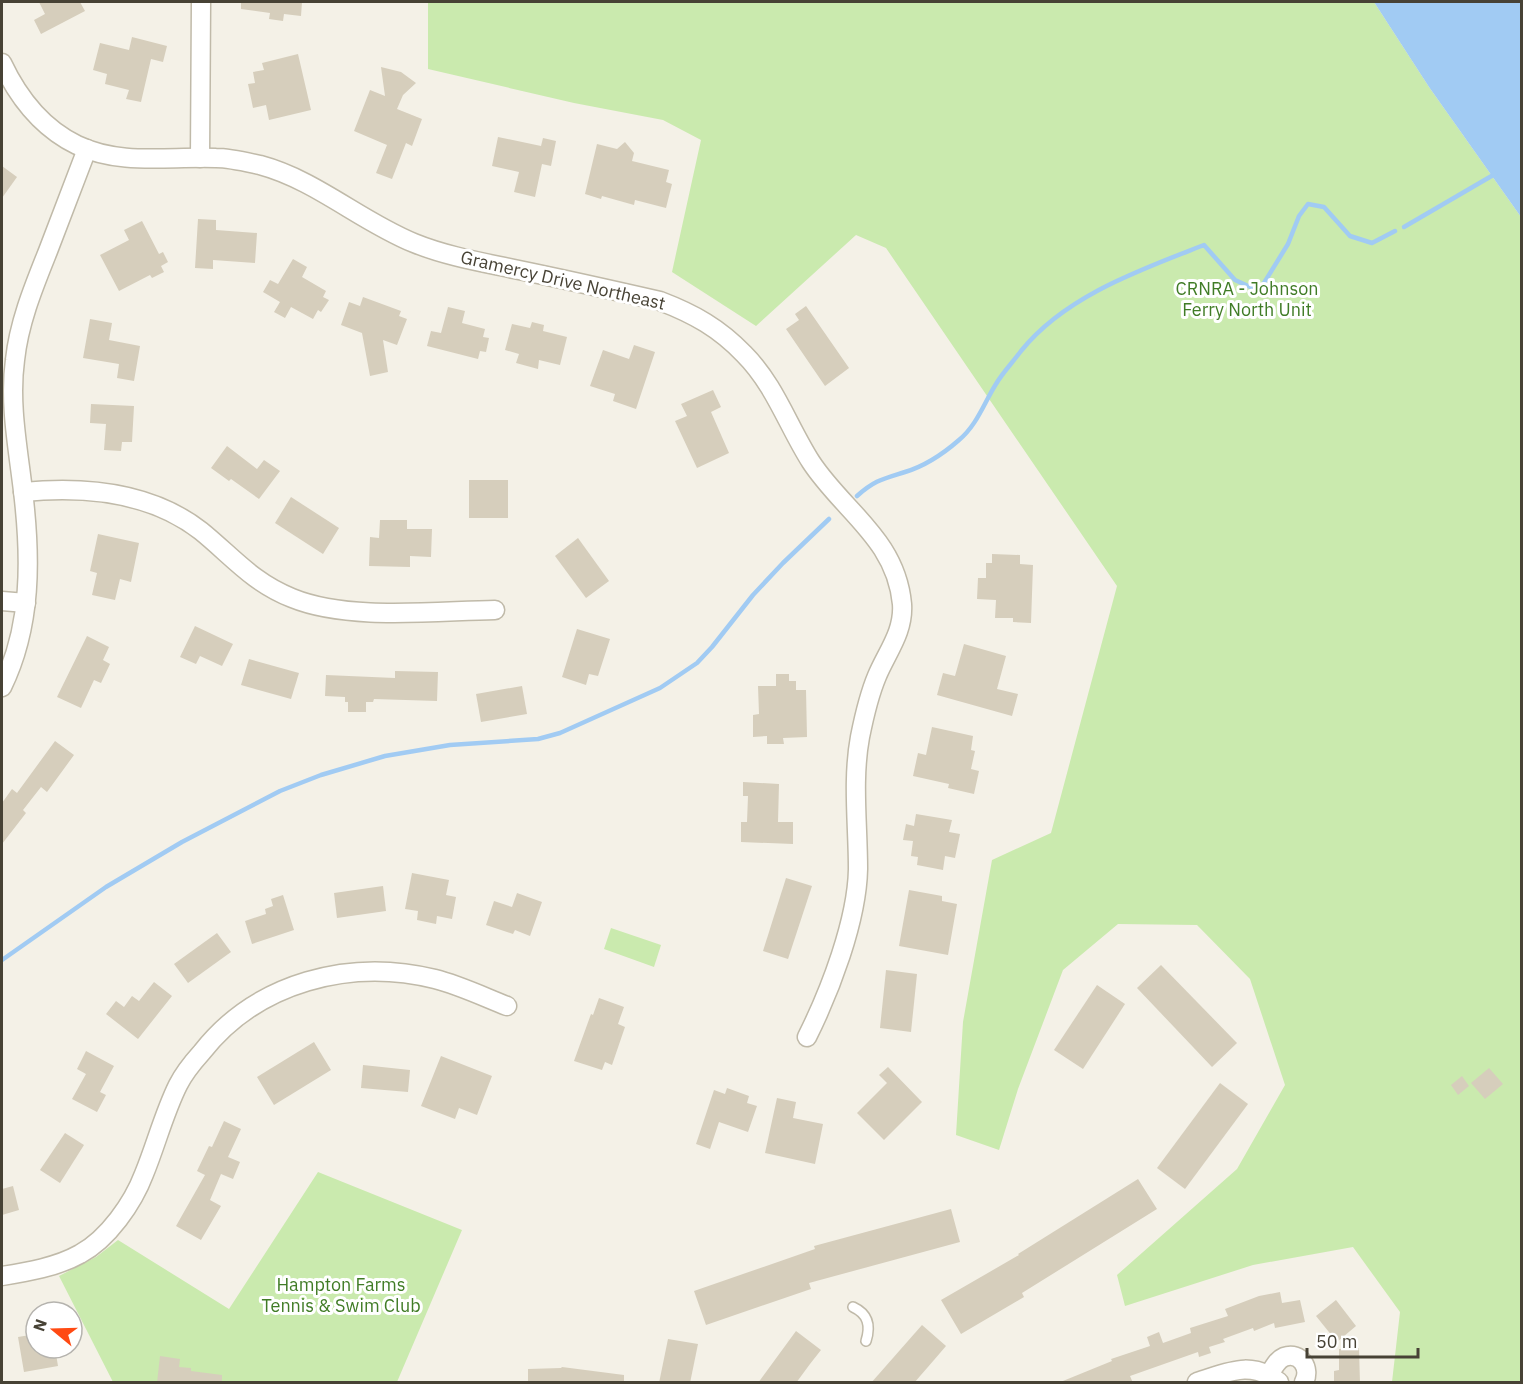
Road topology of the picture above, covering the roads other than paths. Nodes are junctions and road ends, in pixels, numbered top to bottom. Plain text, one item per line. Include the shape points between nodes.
1 (201, 2) edge
2 (2, 63) edge
3 (87, 149) junction
4 (200, 158) junction
5 (23, 492) junction
6 (2, 601) edge
7 (27, 603) junction
8 (495, 610) dead end
9 (2, 687) edge
10 (507, 1006) dead end
11 (807, 1037) dead end
12 (2, 1276) edge
13 (853, 1306) dead end
14 (866, 1341) dead end
15 (1274, 1379) edge
16 (1197, 1383) edge
17 (1304, 1383) edge

1 - 4 street
2 - 3 street, Gramercy Drive Northeast via 31,110 56,132
3 - 4 street, Gramercy Drive Northeast via 131,159
3 - 5 street via 35,282 19,335 14,362 15,424
4 - 11 street, Gramercy Drive Northeast via 240,161 281,172 416,244 660,301 701,319 745,354 758,370 810,460 878,540 898,581 900,625 877,676 856,762 858,872 853,911
5 - 7 street via 28,546
5 - 8 street via 86,492 152,503 188,522 256,579 308,604 371,612
6 - 7 street
7 - 9 street
10 - 12 street via 436,979 390,972 342,972 276,992 218,1033 179,1083 136,1193 112,1227 80,1254
13 - 14 lane via 868,1321
15 - 16 street via 1247,1369
15 - 17 street via 1276,1364 1283,1357 1293,1356 1307,1367

